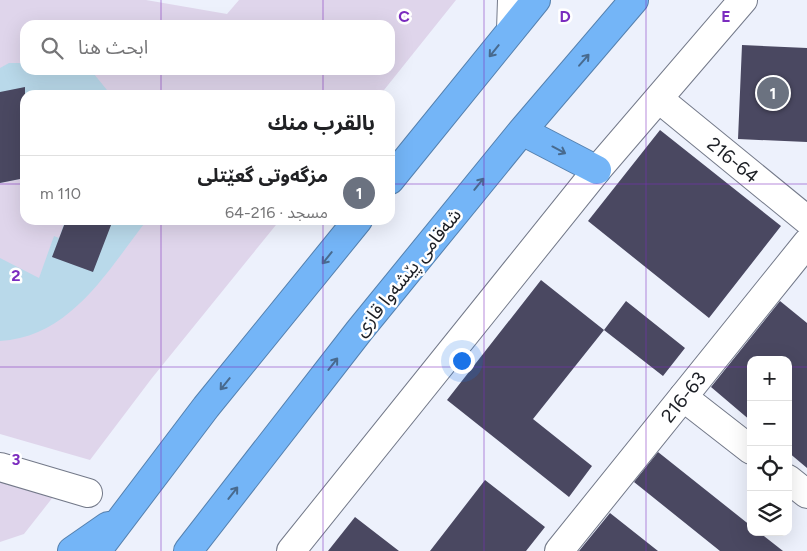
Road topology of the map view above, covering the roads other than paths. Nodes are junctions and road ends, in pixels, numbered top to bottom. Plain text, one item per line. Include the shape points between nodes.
1 (512, 0) edge
2 (536, 0) edge
3 (634, 0) edge
4 (743, 0) edge
5 (511, 30) junction
6 (659, 99) junction
7 (522, 131) junction
8 (597, 170) junction
9 (395, 174) edge
10 (807, 220) edge
11 (354, 225) edge
12 (807, 243) edge
13 (683, 397) junction
14 (747, 447) edge
15 (0, 467) edge
16 (792, 482) edge
17 (88, 493) dead end
18 (807, 494) edge
19 (125, 514) junction
20 (72, 551) edge
21 (96, 551) edge
22 (188, 551) edge
23 (291, 551) edge
24 (559, 551) edge

1 - 5 street
2 - 5 highway
7 -> 3 highway, شەقامی پێشەوا قازی
4 - 6 street
5 -> 9 highway
6 - 8 street
6 - 10 street, 216-64
7 -> 8 highway
22 -> 7 highway, شەقامی پێشەوا قازی via 358,331
8 - 23 street
11 -> 19 highway via 206,407
12 - 13 street, 216-63
13 - 14 street
13 - 24 street, 216-63
15 - 17 street
16 - 18 street
19 - 20 highway
19 - 21 highway

